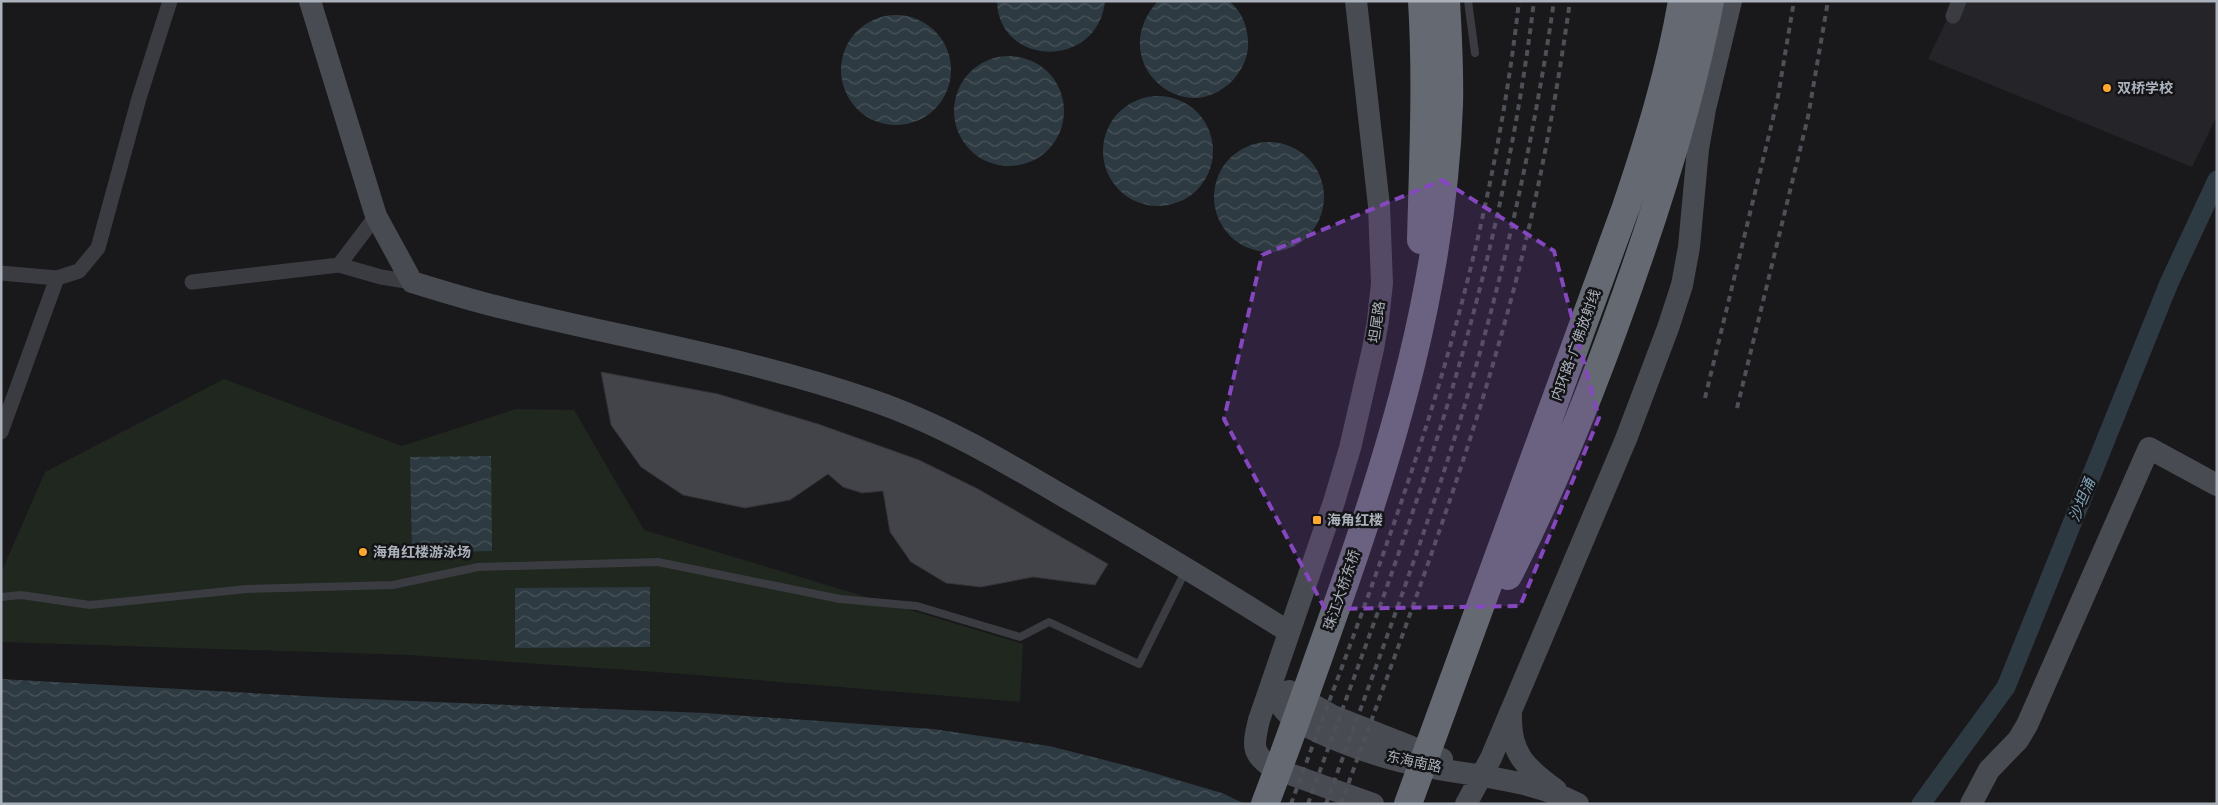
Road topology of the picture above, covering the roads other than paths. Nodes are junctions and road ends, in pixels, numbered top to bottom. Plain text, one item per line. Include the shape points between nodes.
1 (170, 1) edge
2 (310, 1) edge
3 (1356, 1) edge
4 (1422, 1) edge
5 (1446, 1) edge
6 (1468, 1) edge
7 (1682, 1) edge
8 (1710, 1) edge
9 (1731, 1) edge
10 (1959, 1) edge
11 (1953, 16) dead end
12 (1475, 53) dead end
13 (376, 216) junction
14 (339, 265) junction
15 (1, 273) edge
16 (56, 278) junction
17 (192, 282) dead end
18 (412, 282) junction
19 (1417, 344) junction
20 (1, 432) edge
21 (2217, 486) edge
22 (1187, 568) junction
23 (1, 597) edge
24 (1289, 632) junction
25 (1273, 679) junction
26 (1453, 684) junction
27 (1512, 709) junction
28 (1483, 775) junction
29 (1573, 801) edge
30 (1265, 804) edge
31 (1373, 804) edge
32 (1408, 804) edge
33 (1466, 804) edge
34 (1971, 804) edge

1 - 16 street via 139,98 98,248 80,271
2 - 13 street
3 - 24 street, 坦尾路 via 1380,206 1380,302 1374,349 1350,448
4 - 19 highway via 1425,124
5 - 19 highway via 1449,105 1445,162 1436,239
6 - 12 lane
7 - 26 highway, 内环路-广佛放射线 via 1656,114 1626,206
8 - 26 highway via 1665,177 1619,315 1538,516
9 - 27 street via 1698,149 1689,247 1682,285 1626,439
10 - 11 street
13 - 14 street
13 - 18 street
14 - 17 street
14 - 18 street
15 - 16 street
16 - 20 street
18 - 22 street via 498,307 725,357 873,400 998,458
19 - 30 highway, 珠江大桥东桥 via 1362,536
21 - 34 street via 2149,448 2027,725 2018,740 1989,770
22 - 23 lane via 1139,664 1049,622 1020,637 917,606 840,599 658,562 478,567 393,585 247,589 90,605 21,595
22 - 24 street
24 - 25 street
25 - 28 street via 1316,707
25 - 31 street via 1256,735 1256,754 1274,768
26 - 32 highway
27 - 28 street
27 - 29 street via 1513,742 1518,753 1527,766
28 - 29 street
28 - 33 street

